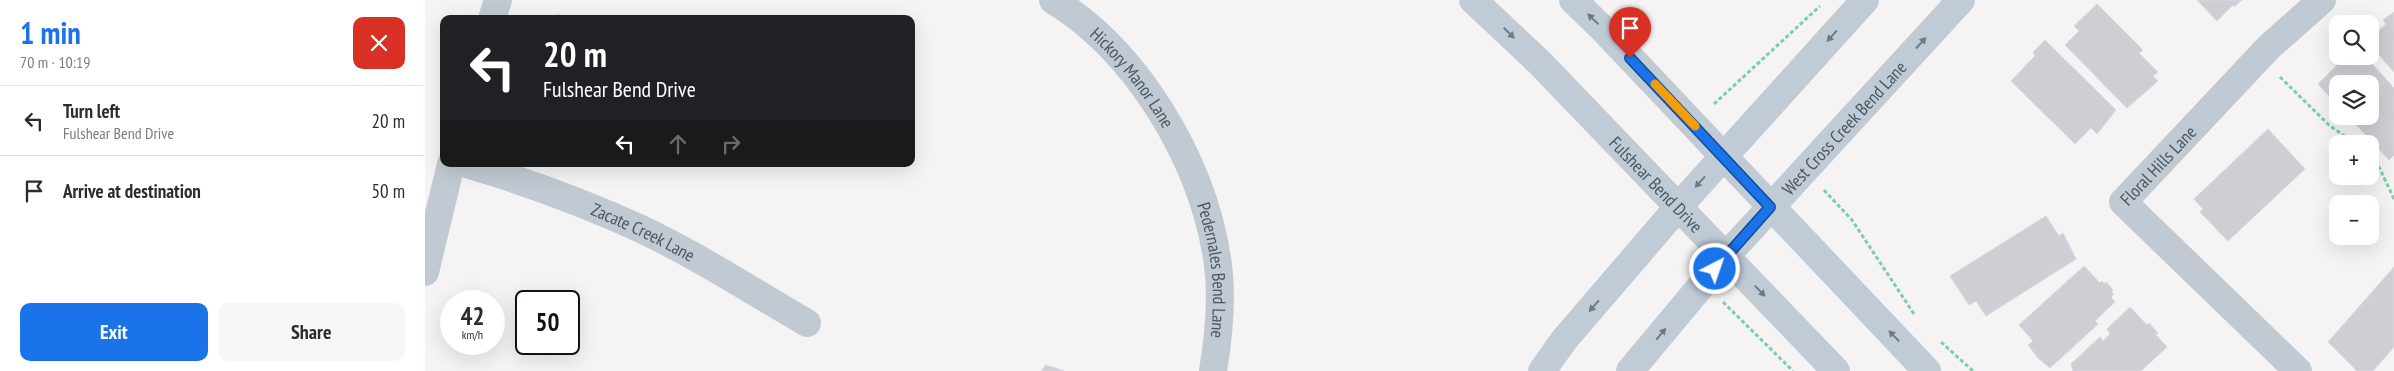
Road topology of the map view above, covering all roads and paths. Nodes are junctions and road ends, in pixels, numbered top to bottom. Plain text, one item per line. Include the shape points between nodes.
1 (498, 0) edge
2 (1053, 0) edge
3 (1473, 0) edge
4 (1573, 0) edge
5 (1825, 0) edge
6 (1865, 0) edge
7 (1961, 0) edge
8 (2322, 0) edge
9 (493, 15) edge
10 (2261, 56) junction
11 (1714, 104) dead end
12 (2343, 135) edge
13 (1723, 156) junction
14 (450, 167) edge
15 (477, 167) edge
16 (2379, 168) edge
17 (1191, 174) joint
18 (1820, 186) dead end
19 (2394, 199) edge
20 (1679, 206) junction
21 (1770, 207) junction
22 (1726, 256) junction
23 (425, 272) edge
24 (1723, 302) dead end
25 (1919, 320) dead end
26 (807, 323) dead end
27 (1938, 340) dead end
28 (1213, 371) edge
29 (1542, 371) edge
30 (1630, 371) edge
31 (1793, 371) edge
32 (1836, 371) edge
33 (1927, 371) edge
34 (1973, 371) edge
35 (2297, 371) edge

1 - 9 street
2 - 17 street, Hickory Manor Lane via 1073,12 1111,47 1148,91 1174,132
3 -> 20 main road, Fulshear Bend Drive via 1540,63
13 -> 4 main road
5 - 11 path
6 -> 13 main road
21 -> 7 main road, West Cross Creek Bend Lane
8 - 10 street, Floral Hills Lane
10 - 12 path via 2300,99
10 - 35 street, Floral Hills Lane via 2123,202
13 -> 20 main road
13 - 21 main road
14 - 23 street
15 - 26 street, Zacate Creek Lane via 529,183 643,230
16 - 19 path
17 - 28 street, Pedernales Bend Lane via 1207,215 1217,259 1219,303
18 - 25 path via 1852,220
20 - 22 main road, Fulshear Bend Drive
20 -> 29 main road
21 - 22 main road, West Cross Creek Bend Lane
33 -> 21 main road
30 -> 22 main road, West Cross Creek Bend Lane
22 -> 32 main road, Fulshear Bend Drive
24 - 31 path
27 - 34 path

